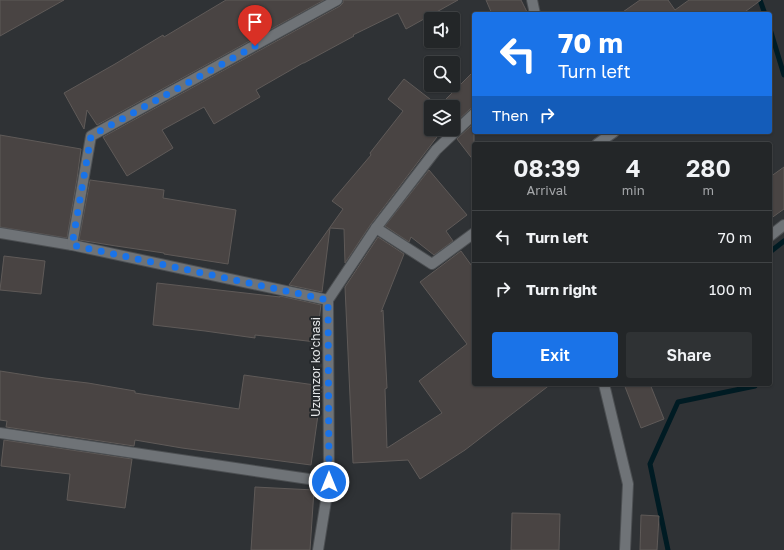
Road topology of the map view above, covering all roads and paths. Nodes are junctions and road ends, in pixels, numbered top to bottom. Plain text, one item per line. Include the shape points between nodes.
1 (337, 0) edge
2 (532, 0) edge
3 (535, 12) edge
4 (472, 116) edge
5 (611, 134) edge
6 (600, 142) edge
7 (784, 224) edge
8 (376, 228) junction
9 (0, 233) edge
10 (472, 234) edge
11 (772, 234) edge
12 (72, 245) junction
13 (328, 300) junction
14 (604, 386) edge
15 (0, 432) edge
16 (329, 482) junction
17 (318, 550) edge
18 (625, 550) edge

1 - 12 street via 91,136
2 - 3 street
4 - 8 street, Uzumzor ko'chasi via 436,150
5 - 6 street
7 - 11 street
8 - 10 street via 432,264
8 - 13 street, Uzumzor ko'chasi
9 - 12 street
12 - 13 street
13 - 16 street, Uzumzor ko'chasi
14 - 18 street via 628,484
15 - 16 street
16 - 17 street, Uzumzor ko'chasi

